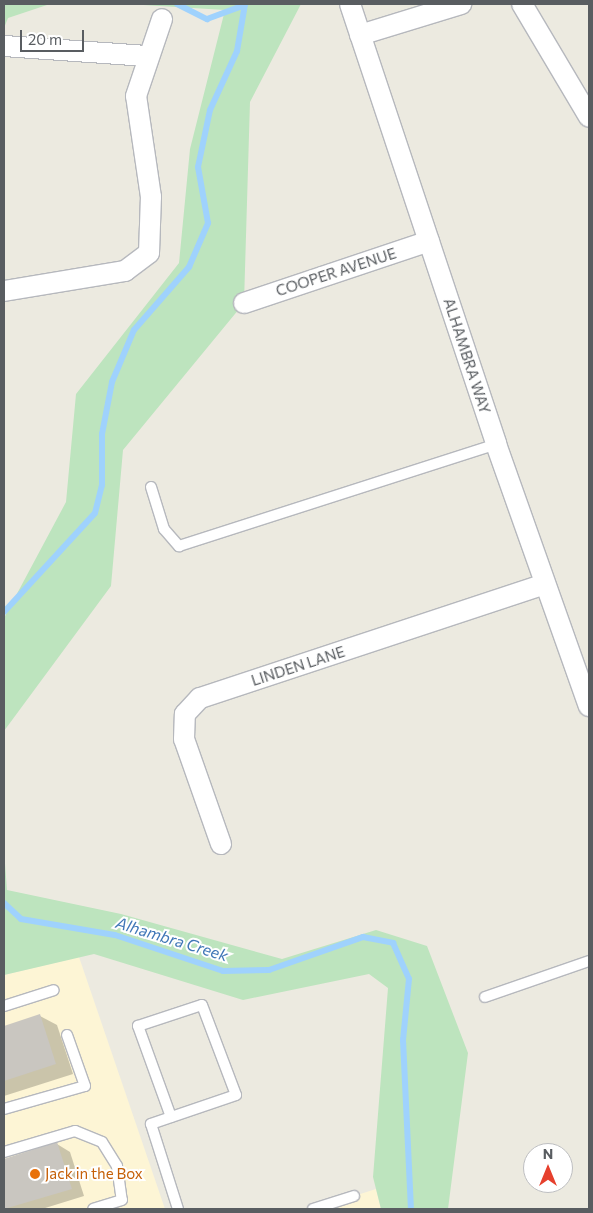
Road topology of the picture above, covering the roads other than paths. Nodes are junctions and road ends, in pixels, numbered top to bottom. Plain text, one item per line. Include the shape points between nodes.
1 (350, 4) edge
2 (461, 4) edge
3 (522, 4) edge
4 (162, 19) dead end
5 (360, 35) junction
6 (4, 46) edge
7 (148, 56) junction
8 (589, 117) edge
9 (429, 241) junction
10 (4, 291) edge
11 (244, 303) dead end
12 (496, 444) junction
13 (151, 487) dead end
14 (546, 584) junction
15 (589, 706) edge
16 (221, 844) dead end
17 (589, 961) edge
18 (54, 990) dead end
19 (485, 997) dead end
20 (4, 1006) edge
21 (67, 1035) dead end
22 (4, 1109) edge
23 (171, 1117) junction
24 (4, 1152) edge
25 (354, 1196) dead end
26 (93, 1209) edge
27 (178, 1209) edge
28 (314, 1209) edge

1 - 5 street, ALHAMBRA WAY
2 - 5 street
3 - 8 street
4 - 7 street
5 - 9 street, ALHAMBRA WAY
6 - 7 street
7 - 10 street via 136,96 151,197 150,253 125,271
9 - 11 street, COOPER AVENUE
9 - 12 street, ALHAMBRA WAY
12 - 13 lane via 179,546 164,529
12 - 14 street, ALHAMBRA WAY
14 - 15 street, ALHAMBRA WAY
14 - 16 street, LINDEN LANE via 200,698 185,714 184,739
17 - 19 lane
18 - 20 lane
21 - 22 lane via 85,1086
23 - 23 lane via 236,1095 202,1005 138,1026
23 - 27 lane via 151,1124
24 - 26 lane via 75,1131 102,1142 117,1166 122,1200
25 - 28 lane

